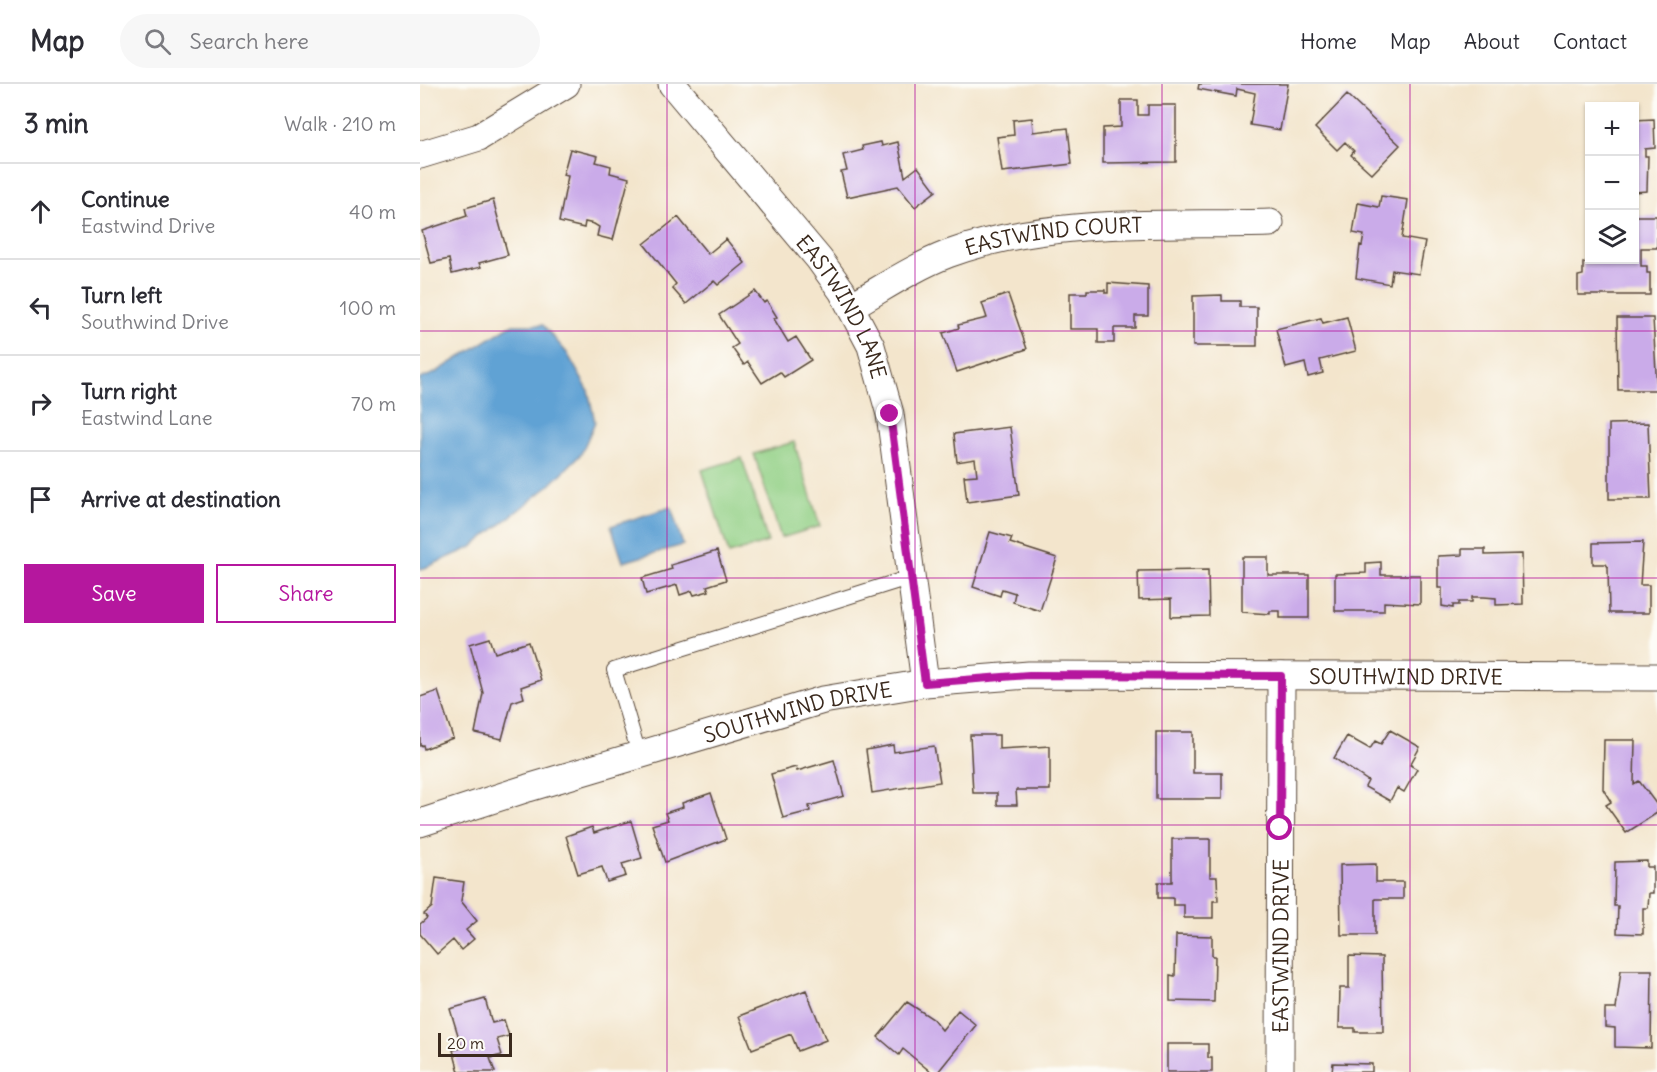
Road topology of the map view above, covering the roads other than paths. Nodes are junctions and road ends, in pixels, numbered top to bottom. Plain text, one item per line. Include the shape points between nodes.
1 (566, 84) edge
2 (672, 84) edge
3 (420, 155) edge
4 (1270, 223) dead end
5 (851, 306) junction
6 (911, 577) junction
7 (1281, 676) junction
8 (1657, 677) edge
9 (925, 683) junction
10 (639, 754) junction
11 (420, 823) edge
12 (1280, 1072) edge

1 - 3 street via 479,137
2 - 5 street, EASTWIND LANE via 819,259
4 - 5 street, EASTWIND COURT via 1071,228 1014,235 947,255
5 - 6 street, EASTWIND LANE via 867,335 885,391
6 - 9 street, EASTWIND LANE
6 - 10 lane via 614,670
7 - 8 street, SOUTHWIND DRIVE
7 - 9 street, SOUTHWIND DRIVE via 1029,675
7 - 12 street, EASTWIND DRIVE
9 - 10 street, SOUTHWIND DRIVE via 823,700
10 - 11 street, SOUTHWIND DRIVE

